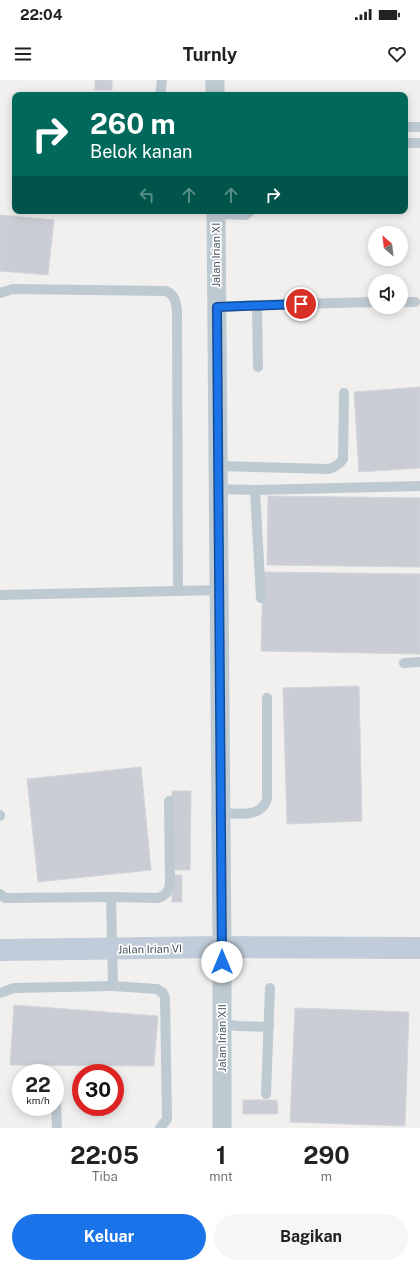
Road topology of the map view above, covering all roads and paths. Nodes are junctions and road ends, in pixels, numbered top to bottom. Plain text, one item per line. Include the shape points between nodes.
1 (162, 80) edge
2 (215, 80) edge
3 (160, 92) edge
4 (215, 92) edge
5 (408, 127) edge
6 (420, 128) edge
7 (408, 143) edge
8 (420, 143) edge
9 (216, 214) edge
10 (236, 214) edge
11 (247, 214) edge
12 (0, 292) edge
13 (368, 302) edge
14 (408, 302) edge
15 (415, 302) dead end
16 (257, 305) junction
17 (217, 307) junction
18 (258, 367) dead end
19 (344, 393) dead end
20 (218, 466) junction
21 (420, 486) edge
22 (218, 489) junction
23 (255, 490) junction
24 (178, 590) junction
25 (219, 590) junction
26 (0, 595) edge
27 (261, 598) dead end
28 (420, 662) edge
29 (404, 663) dead end
30 (267, 698) dead end
31 (169, 801) dead end
32 (221, 813) junction
33 (0, 894) edge
34 (111, 897) junction
35 (222, 947) junction
36 (420, 948) edge
37 (112, 949) junction
38 (0, 950) edge
39 (113, 986) junction
40 (270, 988) dead end
41 (0, 993) edge
42 (222, 1024) junction
43 (269, 1027) junction
44 (266, 1094) dead end
45 (56, 1116) edge
46 (57, 1128) edge
47 (160, 1128) edge
48 (222, 1128) edge

1 - 3 lane
2 - 4 street
5 - 6 lane
7 - 8 lane
9 - 17 street, Jalan Irian XI
10 - 11 lane
12 - 24 lane via 13,289 169,291 174,296 177,311
13 - 16 lane
14 - 15 lane
16 - 17 lane
16 - 18 lane
17 - 20 street, Jalan Irian XI
19 - 20 lane via 343,459 335,467 329,469
20 - 22 street, Jalan Irian XI
21 - 23 lane
22 - 23 lane
22 - 25 street, Jalan Irian XI
23 - 27 lane
24 - 25 lane
24 - 26 lane
25 - 32 street, Jalan Irian XI
28 - 29 lane
30 - 32 lane via 266,802 256,812
31 - 34 lane via 168,890 158,898
32 - 35 street, Jalan Irian XI
33 - 34 lane via 5,898
34 - 37 lane
35 - 36 street, Jalan Irian VI
35 - 37 street, Jalan Irian VI
35 - 42 street, Jalan Irian XII
37 - 38 street, Jalan Irian VI
37 - 39 lane
39 - 41 lane via 14,988
39 - 47 lane via 157,989 165,998 167,1119
40 - 43 lane
42 - 43 lane
42 - 48 street, Jalan Irian XII
43 - 44 lane
45 - 46 lane

